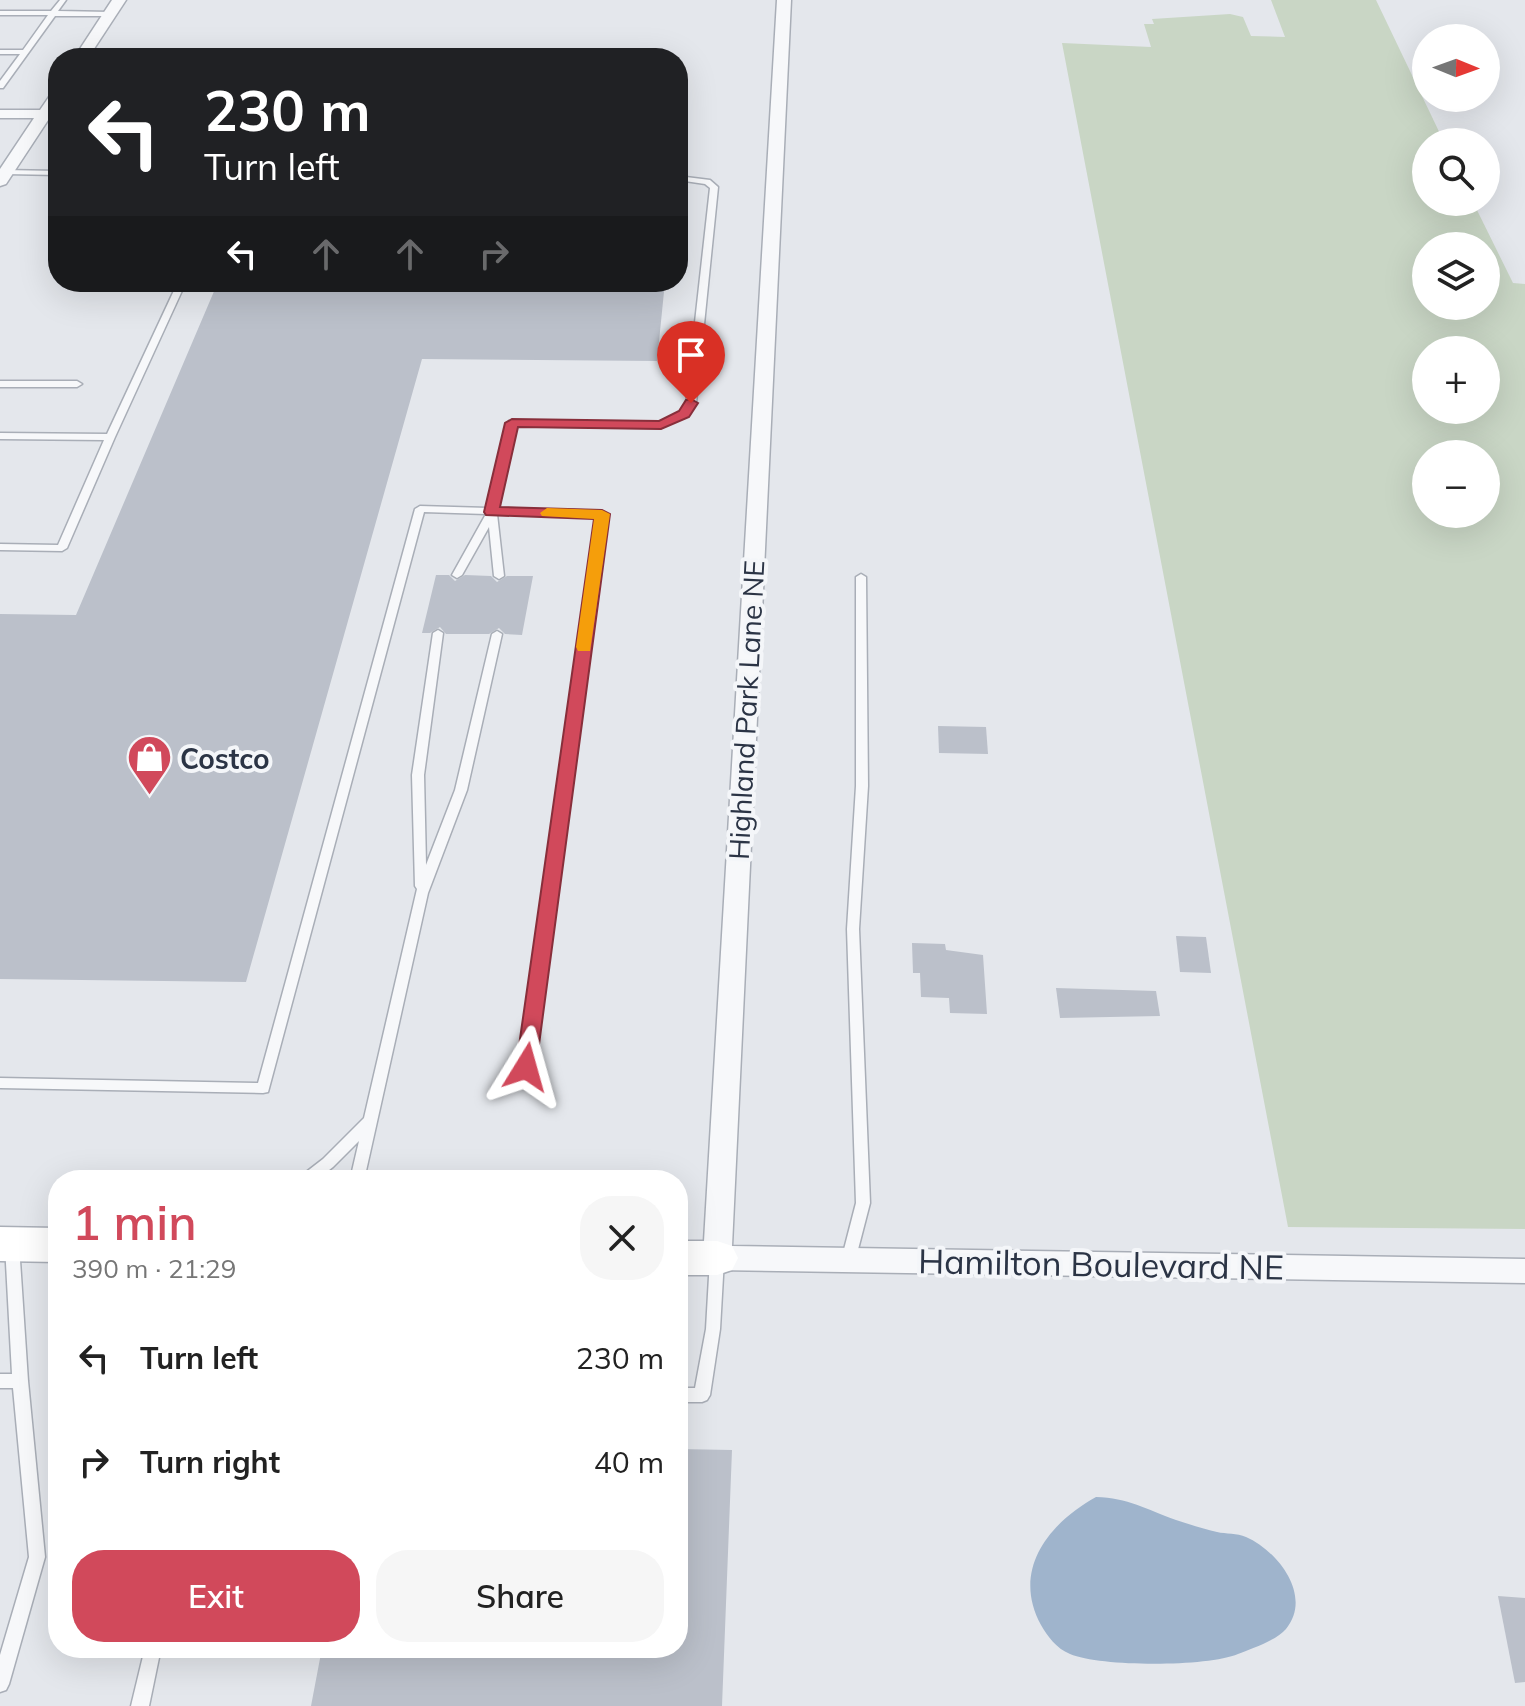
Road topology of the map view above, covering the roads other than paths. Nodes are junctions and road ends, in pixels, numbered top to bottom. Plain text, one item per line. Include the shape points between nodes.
1 (63, 0) edge
2 (119, 0) edge
3 (784, 0) edge
4 (0, 13) edge
5 (53, 13) junction
6 (110, 14) junction
7 (88, 48) edge
8 (0, 52) edge
9 (25, 52) junction
10 (0, 86) edge
11 (48, 108) edge
12 (0, 114) edge
13 (44, 114) junction
14 (48, 174) edge
15 (3, 177) edge
16 (688, 179) edge
17 (177, 292) edge
18 (0, 384) edge
19 (77, 384) dead end
20 (0, 436) edge
21 (110, 437) junction
22 (492, 512) junction
23 (0, 547) edge
24 (457, 575) dead end
25 (499, 576) dead end
26 (861, 577) dead end
27 (438, 633) dead end
28 (497, 634) dead end
29 (422, 893) junction
30 (526, 1067) dead end
31 (0, 1083) edge
32 (371, 1120) junction
33 (319, 1170) edge
34 (359, 1170) edge
35 (6, 1244) edge
36 (48, 1245) edge
37 (697, 1258) edge
38 (848, 1261) junction
39 (1525, 1271) edge
40 (0, 1381) edge
41 (20, 1381) junction
42 (688, 1395) edge
43 (151, 1658) edge
44 (0, 1684) edge
45 (140, 1706) edge

1 - 5 lane
2 - 6 street
3 - 37 street, Highland Park Lane NE
4 - 5 lane
5 - 6 lane
5 - 9 lane
6 - 7 street
8 - 9 lane
9 - 10 lane
11 - 13 street
12 - 13 street
13 - 15 street
14 - 15 lane
16 - 22 lane via 714,187 691,403 684,414 661,425 512,423
17 - 21 lane
18 - 19 lane
20 - 21 lane
21 - 23 lane via 62,548
22 - 24 lane
22 - 25 lane
22 - 30 lane via 602,514
22 - 31 lane via 420,509 263,1088
26 - 38 lane via 862,786 853,929 863,1203
27 - 29 lane via 418,775
28 - 29 lane via 461,790
29 - 32 lane
32 - 33 lane
32 - 34 lane
35 - 36 street
35 - 41 lane
37 - 38 street, Hamilton Boulevard NE
37 - 42 lane, Highland Park Lane NE via 713,1329 702,1395
38 - 39 street, Hamilton Boulevard NE
40 - 41 lane
41 - 44 lane via 37,1557
43 - 45 lane

